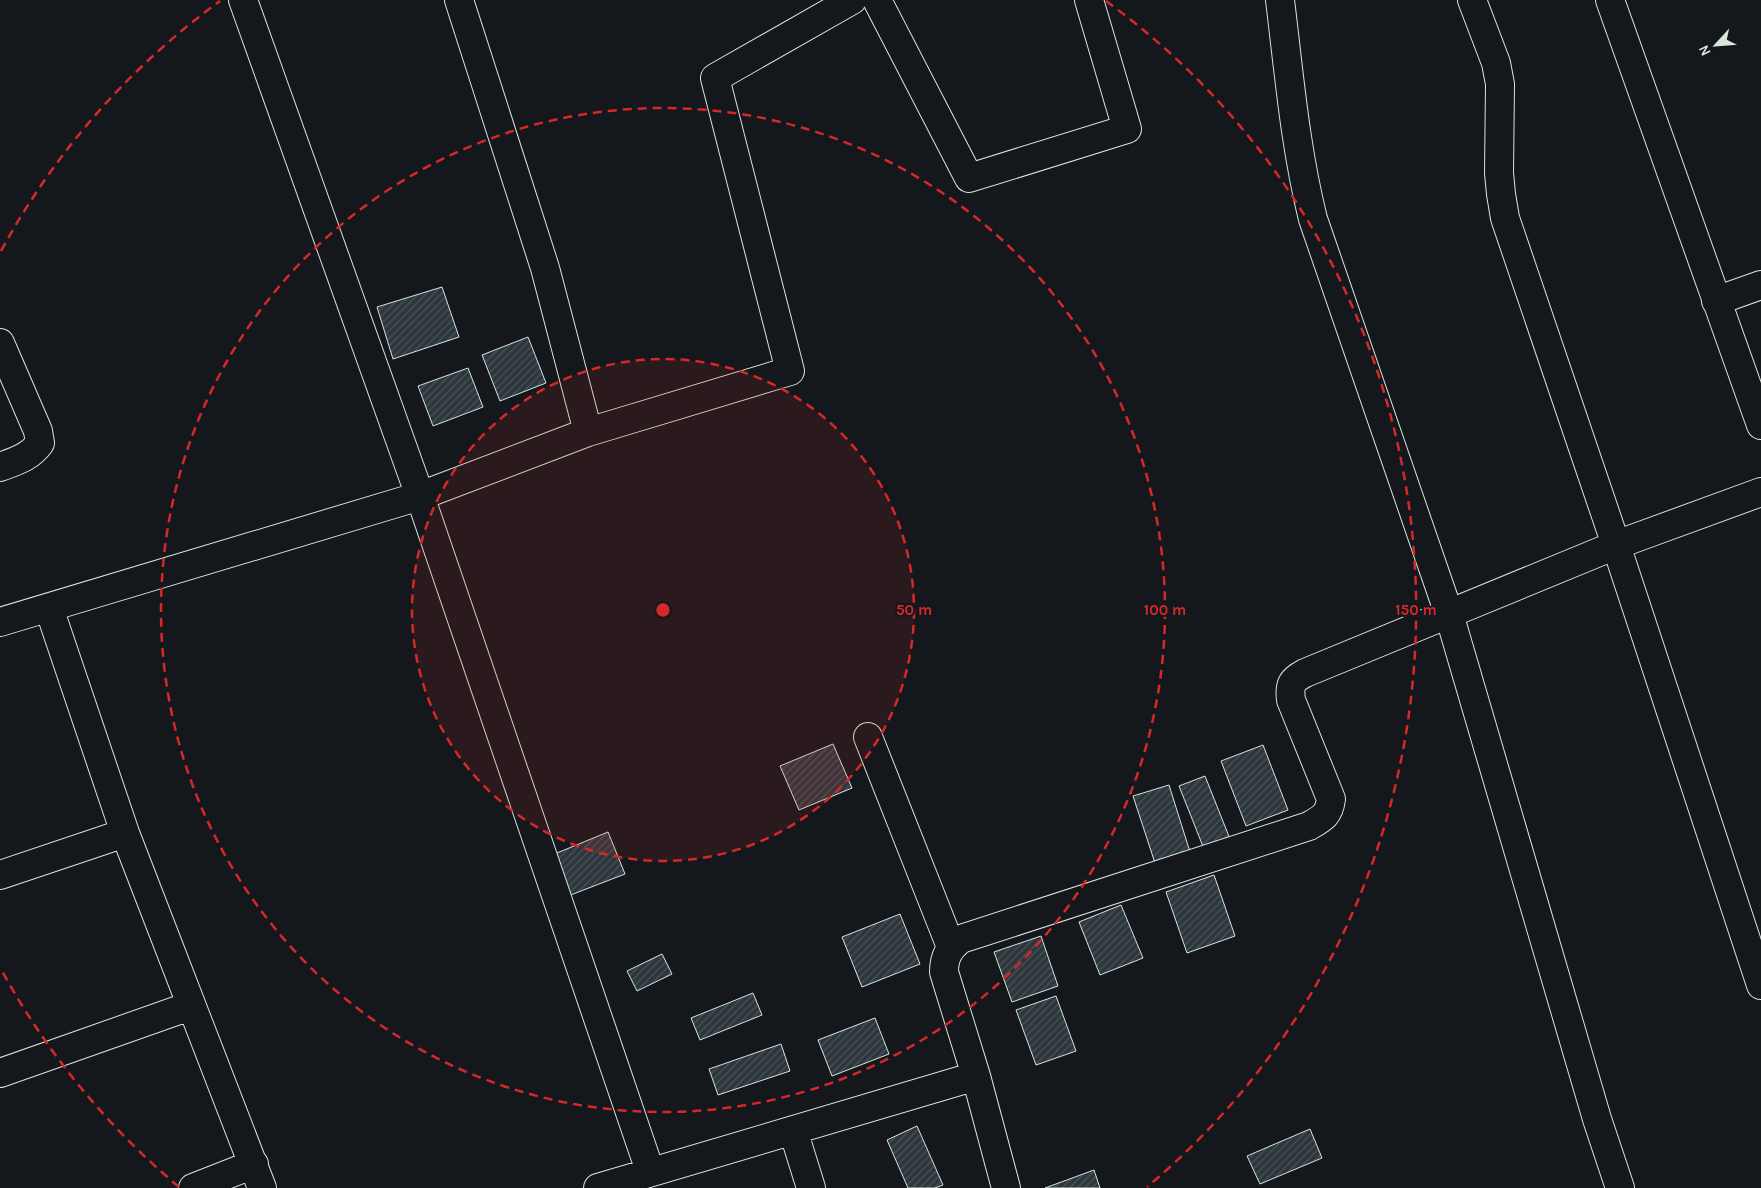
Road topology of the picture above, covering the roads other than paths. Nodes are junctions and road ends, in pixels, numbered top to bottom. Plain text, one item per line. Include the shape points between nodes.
1 (243, 0) edge
2 (459, 0) edge
3 (852, 0) edge
4 (878, 0) edge
5 (1089, 0) edge
6 (1280, 0) edge
7 (1472, 0) edge
8 (1610, 0) edge
9 (1761, 285) edge
10 (1716, 301) junction
11 (0, 343) edge
12 (1761, 425) edge
13 (588, 432) junction
14 (0, 467) edge
15 (1761, 492) edge
16 (420, 496) junction
17 (1616, 545) junction
18 (49, 608) junction
19 (1449, 614) junction
20 (0, 622) edge
21 (868, 737) dead end
22 (124, 833) junction
23 (0, 876) edge
24 (951, 947) junction
25 (1761, 985) edge
26 (190, 1006) junction
27 (0, 1073) edge
28 (976, 1076) junction
29 (793, 1130) junction
30 (650, 1172) junction
31 (258, 1176) edge
32 (625, 1184) edge
33 (193, 1188) edge
34 (598, 1188) edge
35 (811, 1188) edge
36 (1006, 1188) edge
37 (1620, 1188) edge

1 - 16 street
2 - 13 street via 545,268
3 - 13 street via 715,78 790,371
4 - 5 street via 968,178 1127,129
6 - 19 street via 1298,147 1313,218
7 - 17 street via 1496,63 1500,84 1499,173 1505,218
8 - 10 street
9 - 10 street
10 - 12 street
11 - 14 street via 40,442 23,459
13 - 16 street
15 - 17 street
16 - 18 street
16 - 30 street
17 - 19 street
17 - 25 street
18 - 20 street
18 - 22 street
19 - 24 street via 1294,679 1290,689 1291,700 1330,799 1330,810 1321,819 1309,826 961,939
19 - 37 street
21 - 24 street
22 - 23 street
22 - 26 street
24 - 28 street via 944,960 944,972
26 - 27 street
26 - 31 street
28 - 29 street
28 - 36 street
29 - 30 street
29 - 35 street
30 - 32 street
31 - 33 street
32 - 34 street

